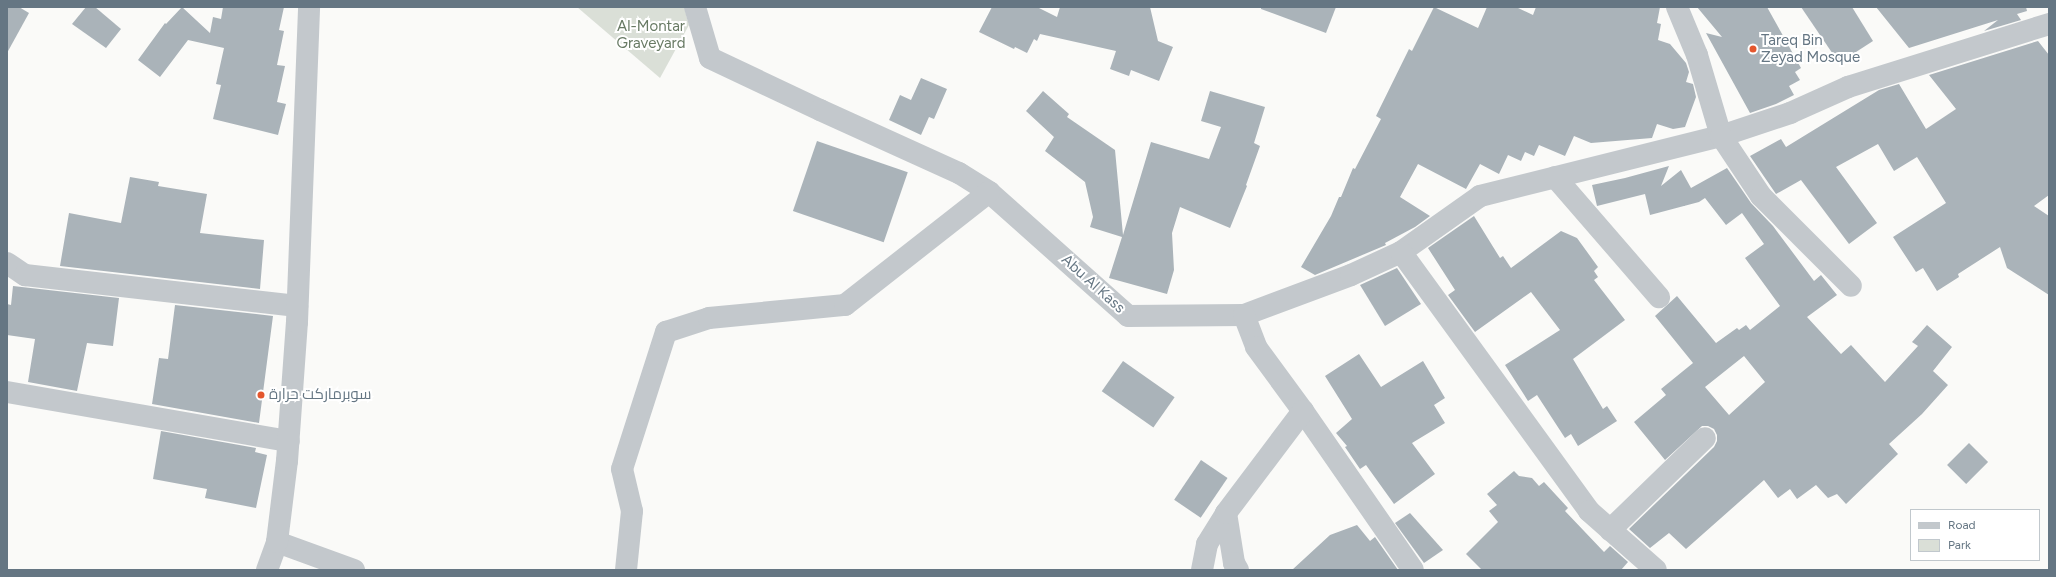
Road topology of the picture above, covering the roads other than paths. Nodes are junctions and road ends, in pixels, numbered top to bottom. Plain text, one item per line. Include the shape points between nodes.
1 (310, 7) edge
2 (695, 7) edge
3 (1677, 7) edge
4 (2049, 24) edge
5 (1721, 136) junction
6 (1555, 177) junction
7 (989, 192) junction
8 (1401, 252) junction
9 (7, 263) edge
10 (1851, 286) dead end
11 (1659, 297) dead end
12 (297, 306) junction
13 (1244, 315) junction
14 (7, 392) edge
15 (1303, 411) junction
16 (1705, 438) dead end
17 (288, 441) junction
18 (1226, 513) junction
19 (1610, 530) junction
20 (277, 542) junction
21 (267, 570) edge
22 (354, 570) edge
23 (626, 570) edge
24 (1202, 570) edge
25 (1238, 570) edge
26 (1413, 570) edge
27 (1656, 570) edge

1 - 12 street
2 - 7 street, Abu Al Kass via 710,58 958,173
3 - 5 street via 1697,55
4 - 5 street via 1848,87 1790,113
5 - 6 street
5 - 10 street via 1760,196
6 - 8 street via 1480,196
6 - 11 street
7 - 13 street, Abu Al Kass via 1128,316
7 - 23 street via 845,305 709,318 666,332 622,469 632,511
8 - 13 street
8 - 19 street via 1589,511
9 - 12 street via 25,276
12 - 17 street
13 - 15 street via 1256,347
14 - 17 street
15 - 18 street
15 - 26 street
16 - 19 street
17 - 20 street
18 - 24 street via 1207,544
18 - 25 street via 1234,563
19 - 27 street
20 - 21 street
20 - 22 street

